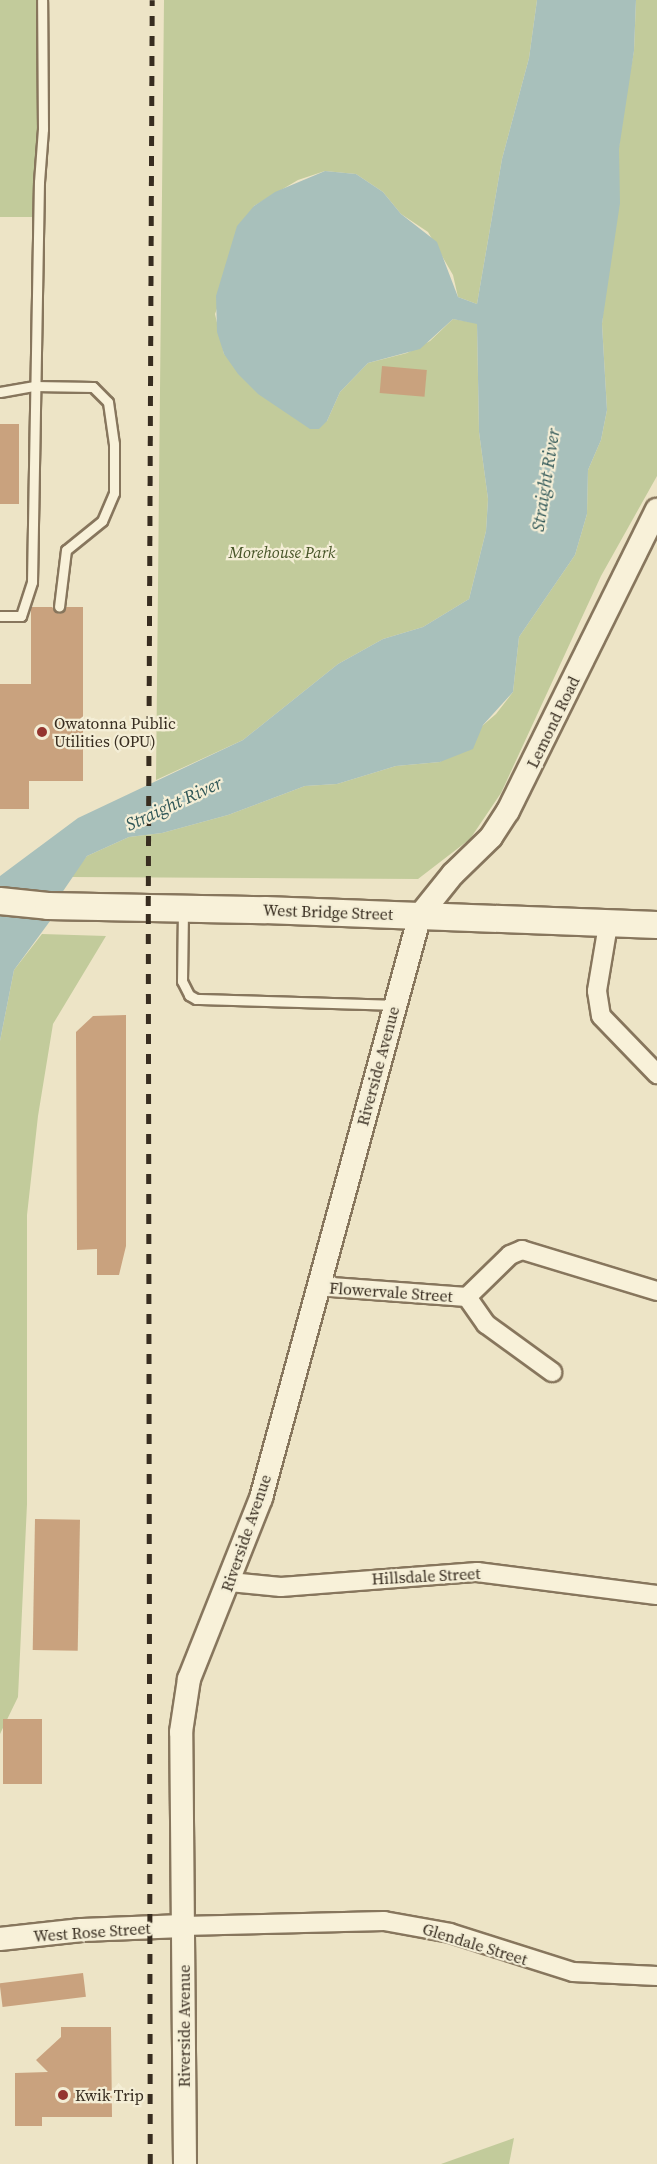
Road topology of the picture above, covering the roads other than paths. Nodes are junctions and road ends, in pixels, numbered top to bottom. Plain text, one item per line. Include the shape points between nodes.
1 (42, 0) edge
2 (36, 386) junction
3 (0, 392) edge
4 (657, 510) edge
5 (59, 607) dead end
6 (0, 616) edge
7 (0, 901) edge
8 (183, 908) junction
9 (420, 915) junction
10 (608, 925) junction
11 (657, 925) edge
12 (394, 1005) junction
13 (657, 1074) edge
14 (318, 1287) junction
15 (657, 1292) edge
16 (467, 1297) junction
17 (552, 1372) dead end
18 (230, 1582) junction
19 (657, 1595) edge
20 (183, 1926) junction
21 (0, 1939) edge
22 (657, 1976) edge
23 (184, 2164) edge

1 - 2 lane via 43,129
2 - 3 lane
2 - 5 lane via 93,387 104,394 112,415 114,494 102,521 66,550
2 - 6 lane via 32,582 21,616
4 - 9 street, Lemond Road via 508,811 491,837 453,874
7 - 8 main road, West Bridge Street
8 - 9 main road, West Bridge Street
8 - 12 lane via 182,981 189,995 196,999
9 - 10 main road, West Bridge Street
9 - 12 street, Riverside Avenue
10 - 11 main road, West Bridge Street
10 - 13 street via 597,991 601,1016
12 - 14 street, Riverside Avenue
14 - 16 street, Flowervale Street
14 - 18 street, Riverside Avenue via 261,1497
15 - 16 street, Flowervale Street via 522,1250 510,1255
16 - 17 street via 486,1324
18 - 19 street, Hillsdale Street via 281,1587 477,1572
18 - 20 street, Riverside Avenue via 189,1679 183,1708
20 - 21 street, West Rose Street via 82,1930
20 - 22 street, Glendale Street via 384,1921 450,1933 573,1972
20 - 23 street, Riverside Avenue

